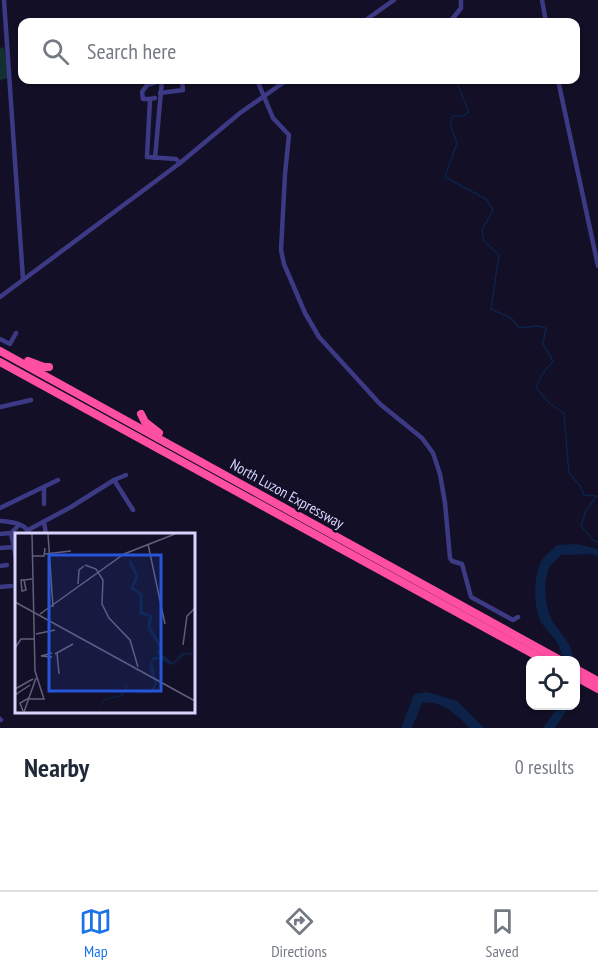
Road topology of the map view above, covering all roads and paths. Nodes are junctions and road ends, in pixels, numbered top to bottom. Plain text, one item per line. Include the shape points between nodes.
1 (4, 0) edge
2 (394, 0) edge
3 (461, 0) edge
4 (542, 0) edge
5 (369, 18) edge
6 (453, 18) edge
7 (545, 18) edge
8 (150, 84) edge
9 (163, 84) edge
10 (182, 84) edge
11 (258, 84) edge
12 (281, 84) edge
13 (559, 84) edge
14 (160, 93) junction
15 (264, 95) junction
16 (155, 158) junction
17 (180, 163) junction
18 (598, 266) edge
19 (23, 279) junction
20 (0, 297) edge
21 (16, 333) dead end
22 (0, 339) edge
23 (0, 349) edge
24 (0, 362) edge
25 (49, 367) dead end
26 (31, 400) dead end
27 (0, 407) edge
28 (141, 414) dead end
29 (126, 476) dead end
30 (229, 477) junction
31 (58, 480) dead end
32 (114, 480) junction
33 (44, 487) junction
34 (44, 504) dead end
35 (0, 508) edge
36 (133, 510) dead end
37 (0, 521) edge
38 (44, 522) junction
39 (18, 525) junction
40 (29, 532) edge
41 (11, 533) junction
42 (46, 533) edge
43 (0, 534) edge
44 (14, 547) junction
45 (0, 548) edge
46 (15, 552) edge
47 (7, 565) dead end
48 (0, 566) edge
49 (11, 586) dead end
50 (0, 587) edge
51 (518, 617) dead end
52 (541, 656) edge
53 (541, 656) edge
54 (580, 675) edge
55 (580, 676) edge
56 (598, 681) edge
57 (598, 689) edge

1 - 19 street
2 - 5 street
3 - 6 street via 461,8
4 - 7 street
8 - 16 street via 142,92 143,99 152,98 147,157
9 - 14 street
10 - 14 street via 183,90
11 - 15 street
12 - 15 street
13 - 18 street
14 - 16 street
15 - 17 street
15 - 51 street via 273,118 289,135 281,250 305,313 319,338 380,404 422,438 433,453 445,503 450,558 462,564 469,594 513,620
16 - 17 street via 176,159
17 - 19 street
19 - 20 street
21 - 22 street via 10,344
23 - 25 highway
23 - 30 highway, North Luzon Expressway
24 - 53 highway, North Luzon Expressway
26 - 27 street
28 - 30 highway via 155,430
29 - 32 street
30 - 52 highway, North Luzon Expressway
31 - 33 street
32 - 36 street
32 - 38 street
33 - 34 street
33 - 35 street
37 - 39 street
38 - 40 street
38 - 42 street
39 - 40 street
39 - 41 street
41 - 43 street
41 - 44 street
44 - 45 street
44 - 46 street
47 - 48 street
49 - 50 street
54 - 56 highway
55 - 57 highway

